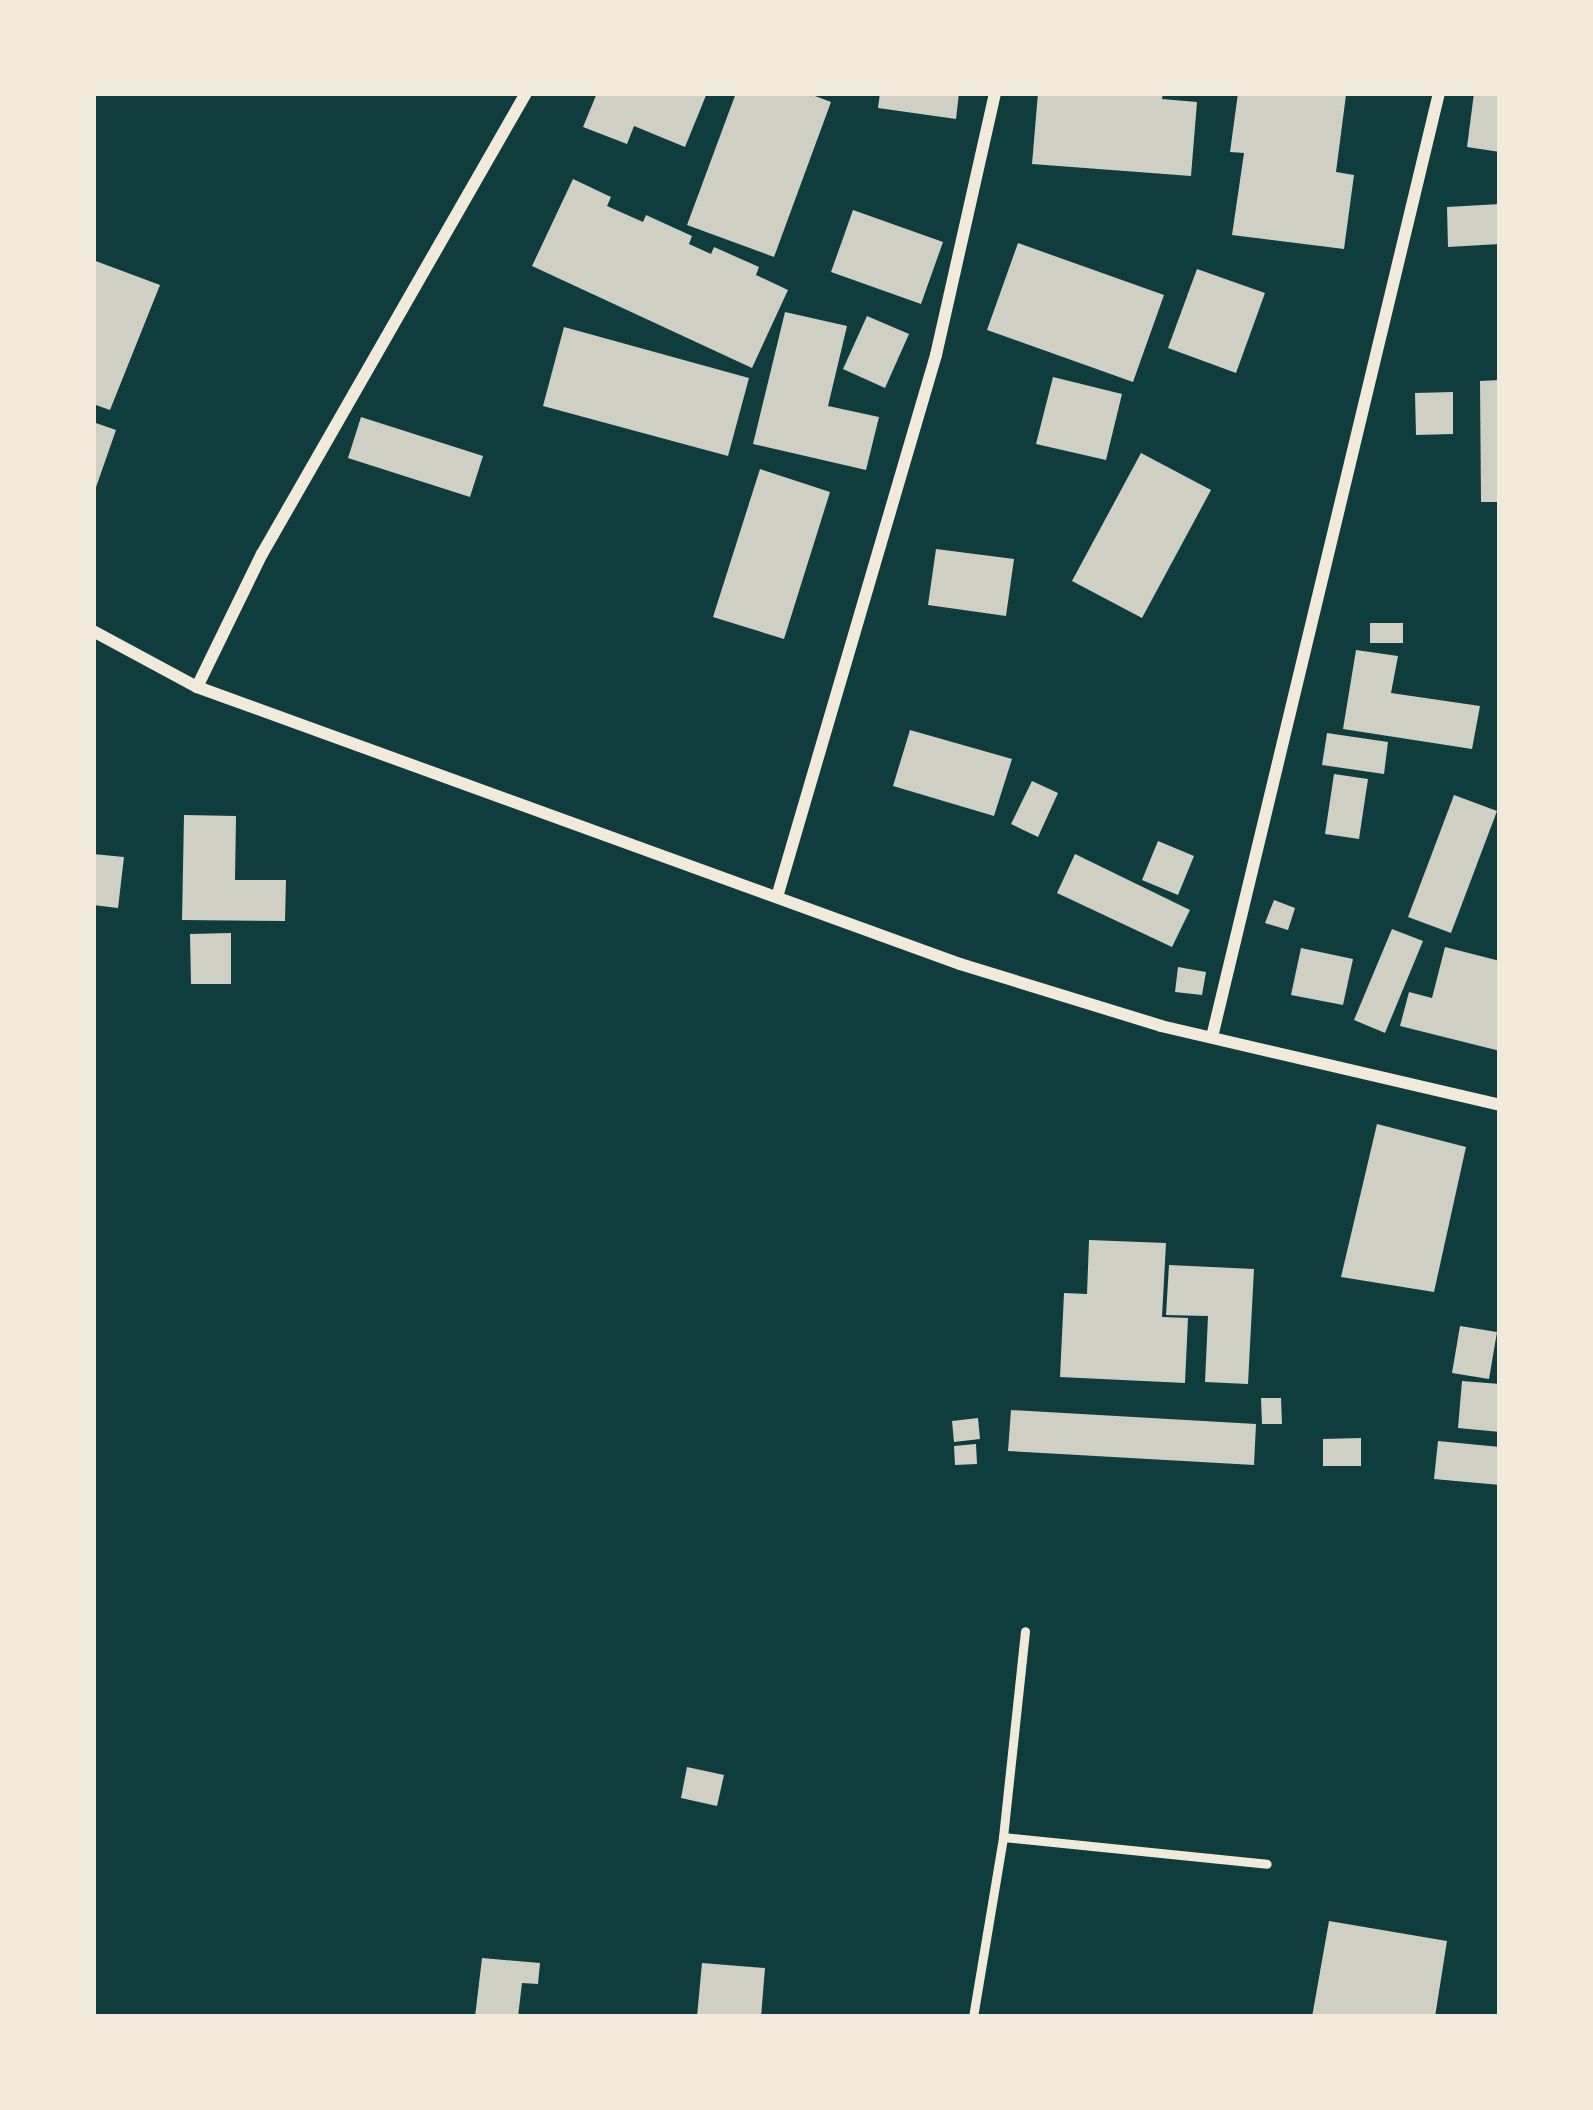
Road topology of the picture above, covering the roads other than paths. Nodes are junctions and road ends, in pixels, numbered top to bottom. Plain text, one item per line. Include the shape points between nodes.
1 (526, 93) edge
2 (995, 93) edge
3 (1439, 93) edge
4 (93, 631) edge
5 (196, 688) junction
6 (777, 897) junction
7 (1212, 1037) junction
8 (1500, 1105) edge
9 (1025, 1631) dead end
10 (1003, 1837) junction
11 (1267, 1864) dead end
12 (973, 2017) edge

1 - 5 street via 304,478
2 - 6 street via 936,355
3 - 7 street
4 - 5 street
5 - 6 street
6 - 7 street via 960,964
7 - 8 street
9 - 10 lane
10 - 11 lane
10 - 12 lane

